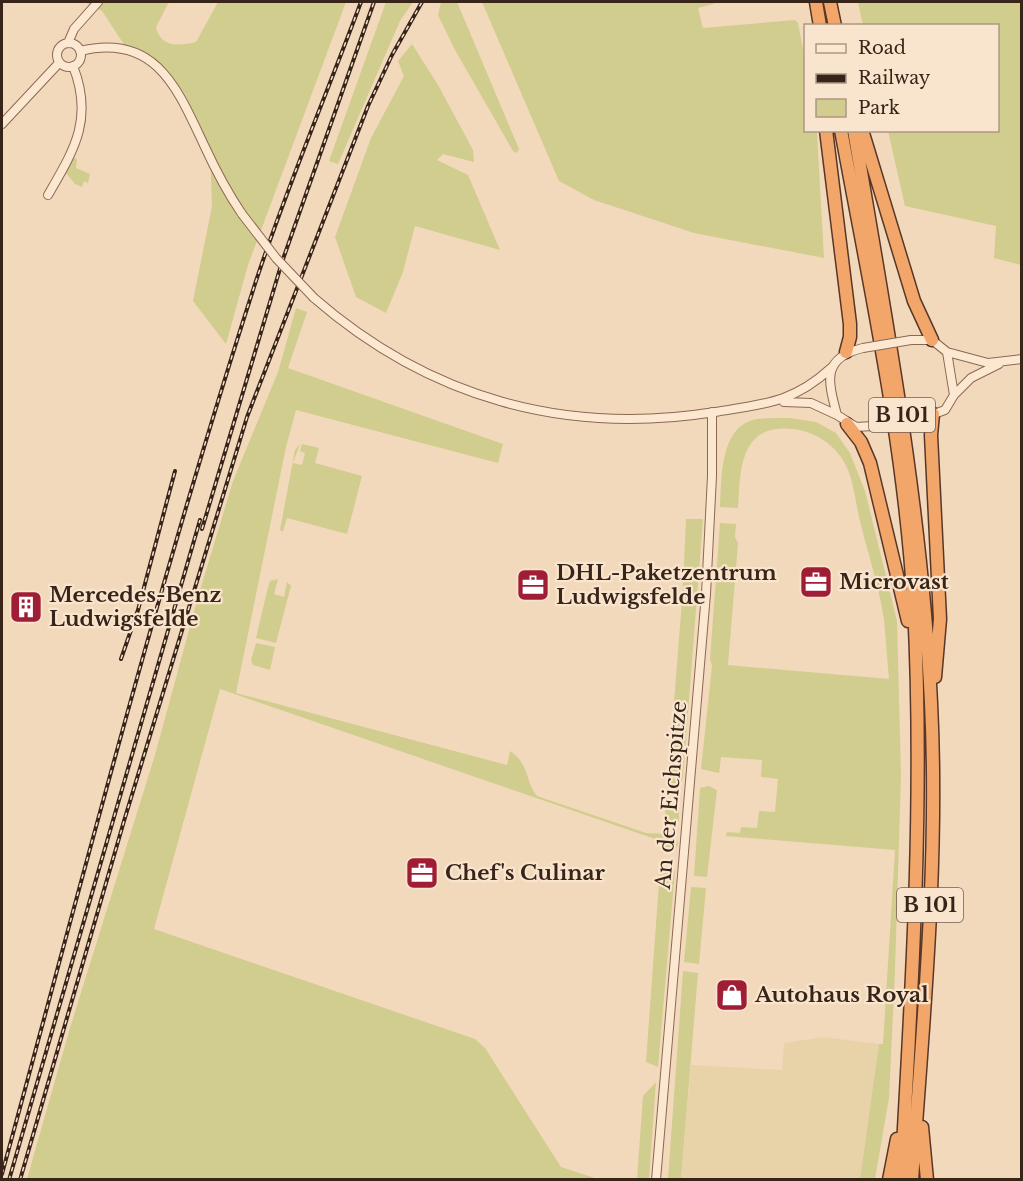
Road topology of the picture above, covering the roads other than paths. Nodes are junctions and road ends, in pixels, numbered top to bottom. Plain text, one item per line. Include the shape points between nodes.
1 (98, 2) edge
2 (816, 2) edge
3 (830, 2) edge
4 (820, 24) edge
5 (835, 24) edge
6 (69, 43) junction
7 (80, 51) junction
8 (59, 63) junction
9 (73, 66) junction
10 (2, 124) edge
11 (826, 132) edge
12 (841, 132) edge
13 (854, 132) edge
14 (863, 132) edge
15 (48, 195) dead end
16 (932, 340) junction
17 (846, 352) junction
18 (947, 352) junction
19 (1022, 359) edge
20 (1001, 363) junction
21 (831, 368) junction
22 (954, 395) junction
23 (773, 402) junction
24 (712, 412) junction
25 (837, 415) junction
26 (929, 415) junction
27 (847, 424) junction
28 (917, 683) junction
29 (931, 702) junction
30 (922, 1031) junction
31 (908, 1054) junction
32 (656, 1179) edge
33 (889, 1179) edge
34 (901, 1179) edge
35 (912, 1179) edge
36 (927, 1179) edge

1 - 6 street via 74,28
2 - 4 highway
3 - 5 highway
6 - 7 street
6 - 8 street via 58,49
7 - 9 street
7 - 24 street, bridge via 124,50 147,59 165,73 180,94 211,161 242,214 271,253 314,298 403,362 504,403 559,415 651,420
8 - 9 street
8 - 10 street
9 - 15 street via 83,99 82,122 76,142
11 - 17 highway via 850,324
12 - 28 highway, B 101 via 897,452 911,569
13 - 29 highway, B 101 via 911,476
14 - 16 highway via 914,301
16 - 17 street, bridge
16 - 18 street
17 - 21 street
18 - 20 street via 974,361
18 - 22 street
19 - 20 street
20 - 22 street via 971,378
21 - 23 street via 793,396
21 - 25 street via 829,378
22 - 26 street via 945,410
23 - 24 street
23 - 25 street via 811,403
24 - 32 street, An der Eichspitze via 706,594
25 - 27 street
26 - 27 street, bridge via 873,426
26 - 29 highway via 940,619
27 - 28 highway via 870,463 904,599
28 - 31 highway, B 101 via 918,839
29 - 30 highway, B 101 via 932,853
30 - 35 highway, B 101
30 - 36 highway
31 - 33 highway
31 - 34 highway, B 101

